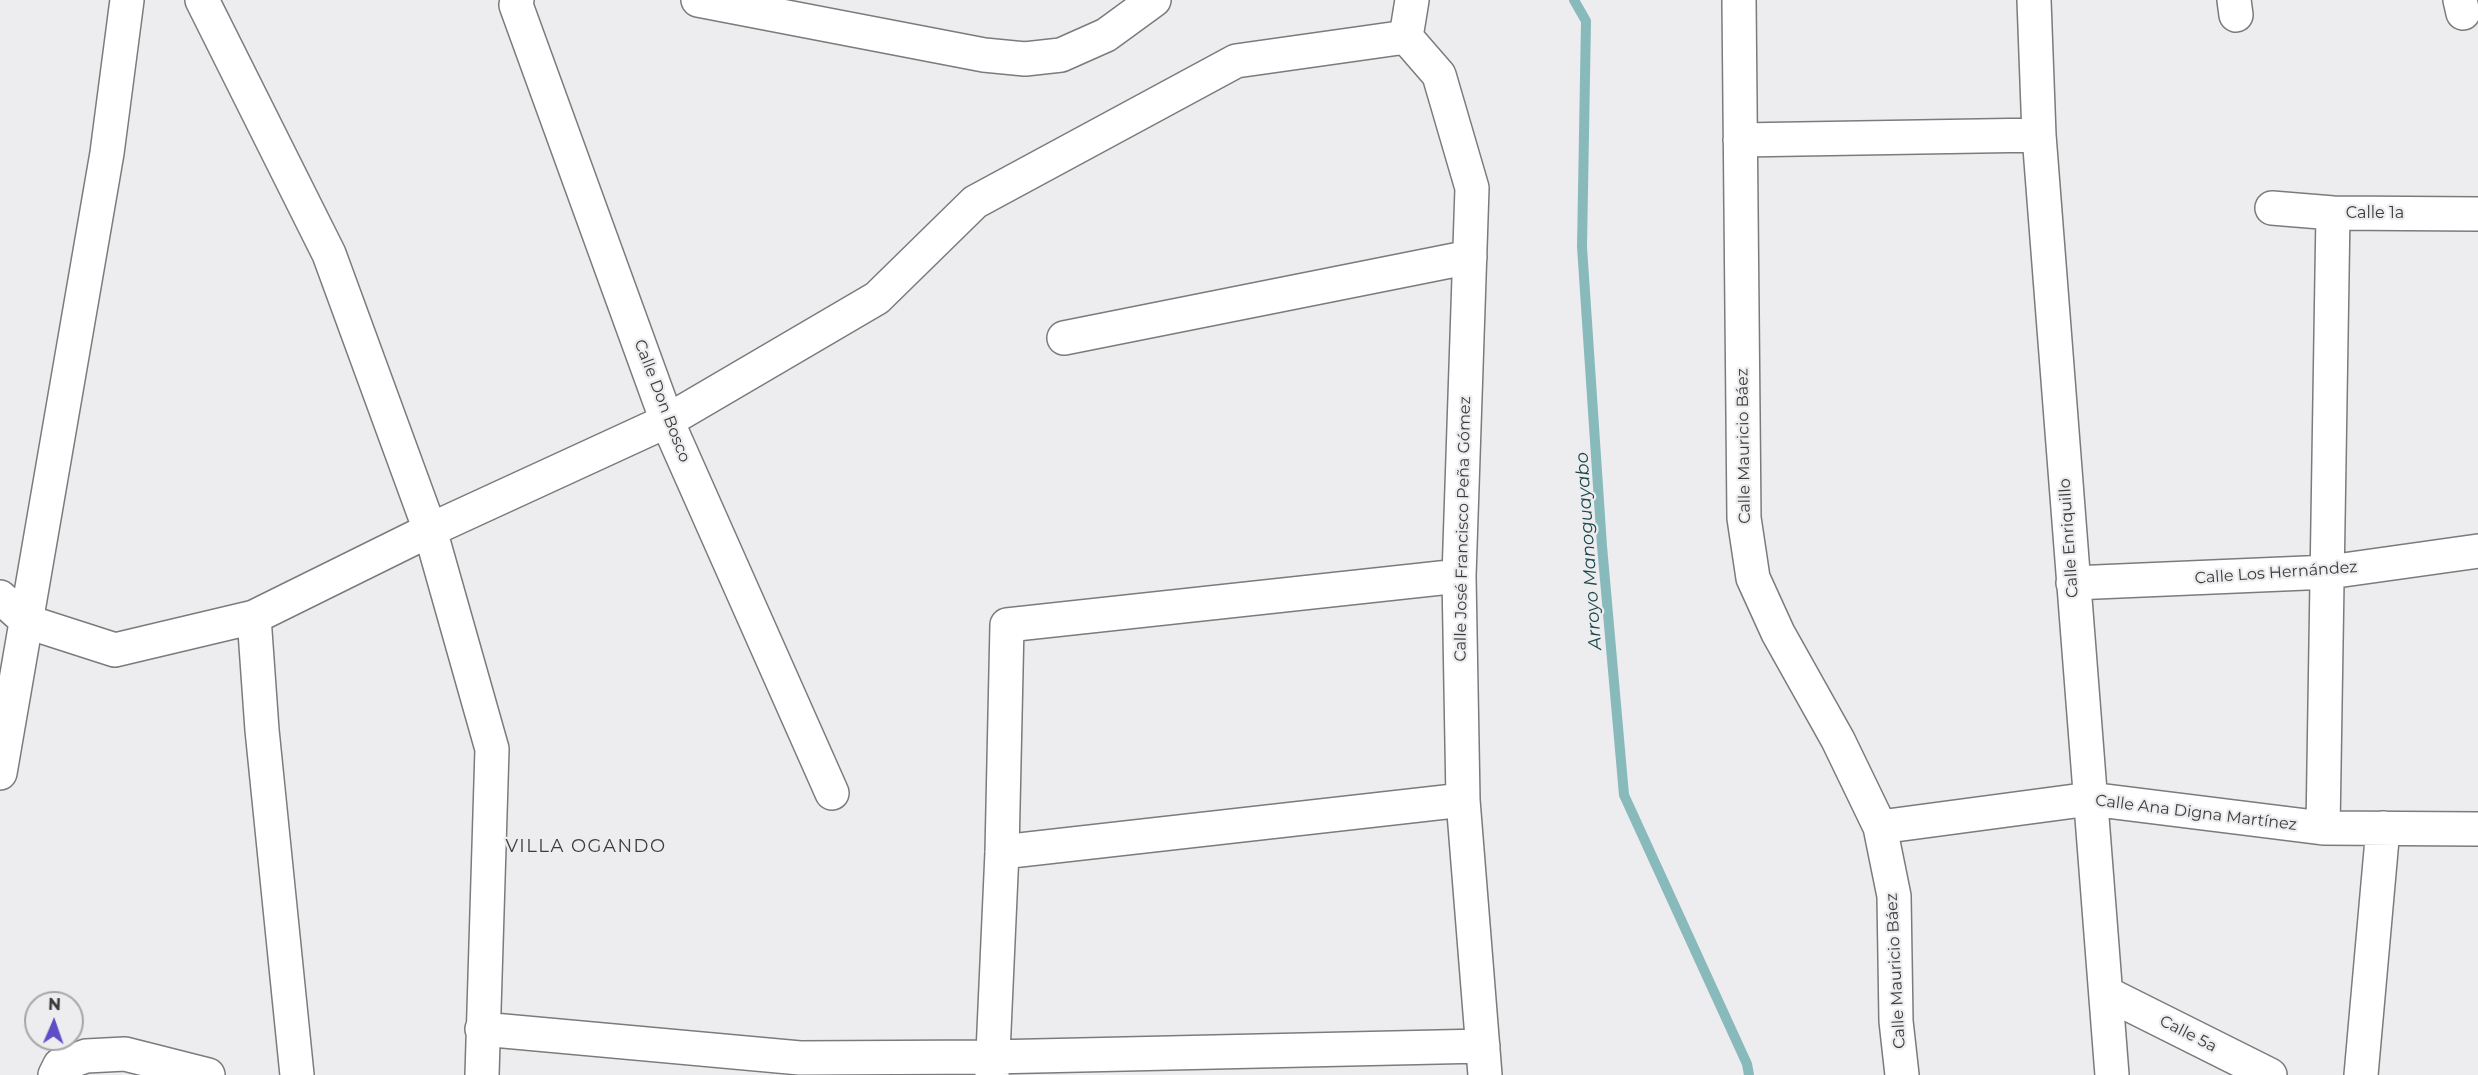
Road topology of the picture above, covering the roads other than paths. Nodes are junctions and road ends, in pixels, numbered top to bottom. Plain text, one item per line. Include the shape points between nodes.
1 (127, 0) edge
2 (202, 0) edge
3 (517, 0) edge
4 (698, 0) edge
5 (1154, 0) edge
6 (1412, 0) edge
7 (1739, 0) edge
8 (2034, 0) edge
9 (1406, 37) junction
10 (2039, 135) junction
11 (1740, 140) junction
12 (2272, 208) dead end
13 (2333, 213) junction
14 (2478, 214) edge
15 (1470, 257) junction
16 (1064, 338) dead end
17 (667, 421) junction
18 (430, 530) junction
19 (2478, 551) edge
20 (2329, 572) junction
21 (1459, 576) junction
22 (2073, 583) junction
23 (0, 597) edge
24 (254, 617) junction
25 (28, 622) junction
26 (0, 773) edge
27 (832, 794) dead end
28 (1463, 800) junction
29 (2090, 800) junction
30 (1880, 827) junction
31 (2323, 828) junction
32 (2384, 828) junction
33 (2478, 829) edge
34 (1002, 852) junction
35 (2106, 993) junction
36 (482, 1029) junction
37 (1484, 1060) edge
38 (1170, 1063) edge
39 (992, 1066) edge
40 (55, 1075) edge
41 (208, 1075) edge
42 (297, 1075) edge
43 (482, 1075) edge
44 (1902, 1075) edge
45 (2112, 1075) edge
46 (2270, 1075) edge
47 (2361, 1075) edge

1 - 25 street via 107,153
2 - 18 street via 329,254
3 - 17 street, Calle Don Bosco
4 - 5 street via 984,55 1025,59 1061,55 1106,35
6 - 9 street
7 - 11 street, Calle Mauricio Báez
8 - 10 street, Calle Enriquillo
9 - 15 street, Calle José Francisco Peña Gómez via 1439,75 1472,188
9 - 17 street via 1236,62 975,202 878,298
10 - 11 street
10 - 22 street, Calle Enriquillo
11 - 30 street, Calle Mauricio Báez via 1744,518 1753,578
12 - 13 street, Calle 1a
13 - 14 street, Calle 1a
13 - 20 street
15 - 16 street
15 - 21 street, Calle José Francisco Peña Gómez
17 - 18 street
17 - 27 street, Calle Don Bosco
18 - 24 street
18 - 36 street via 492,749
19 - 20 street, Calle Los Hernández
20 - 22 street, Calle Los Hernández
20 - 31 street
21 - 28 street, Calle José Francisco Peña Gómez
21 - 34 street via 1006,625
22 - 29 street, Calle Enriquillo
23 - 25 street
24 - 25 street via 115,651
24 - 42 street
25 - 26 street
28 - 34 street
28 - 37 street, Calle José Francisco Peña Gómez
29 - 30 street, Calle Ana Digna Martínez
29 - 31 street, Calle Ana Digna Martínez
29 - 35 street, Calle Enriquillo
30 - 44 street, Calle Mauricio Báez via 1894,896 1896,1021
31 - 32 street, Calle Ana Digna Martínez
32 - 33 street, Calle Ana Digna Martínez
32 - 47 street
34 - 39 street
35 - 45 street, Calle Enriquillo
35 - 46 street, Calle 5a
36 - 39 street via 800,1058
36 - 43 street
37 - 38 street
38 - 39 street
40 - 41 street via 60,1065 86,1056 125,1054

